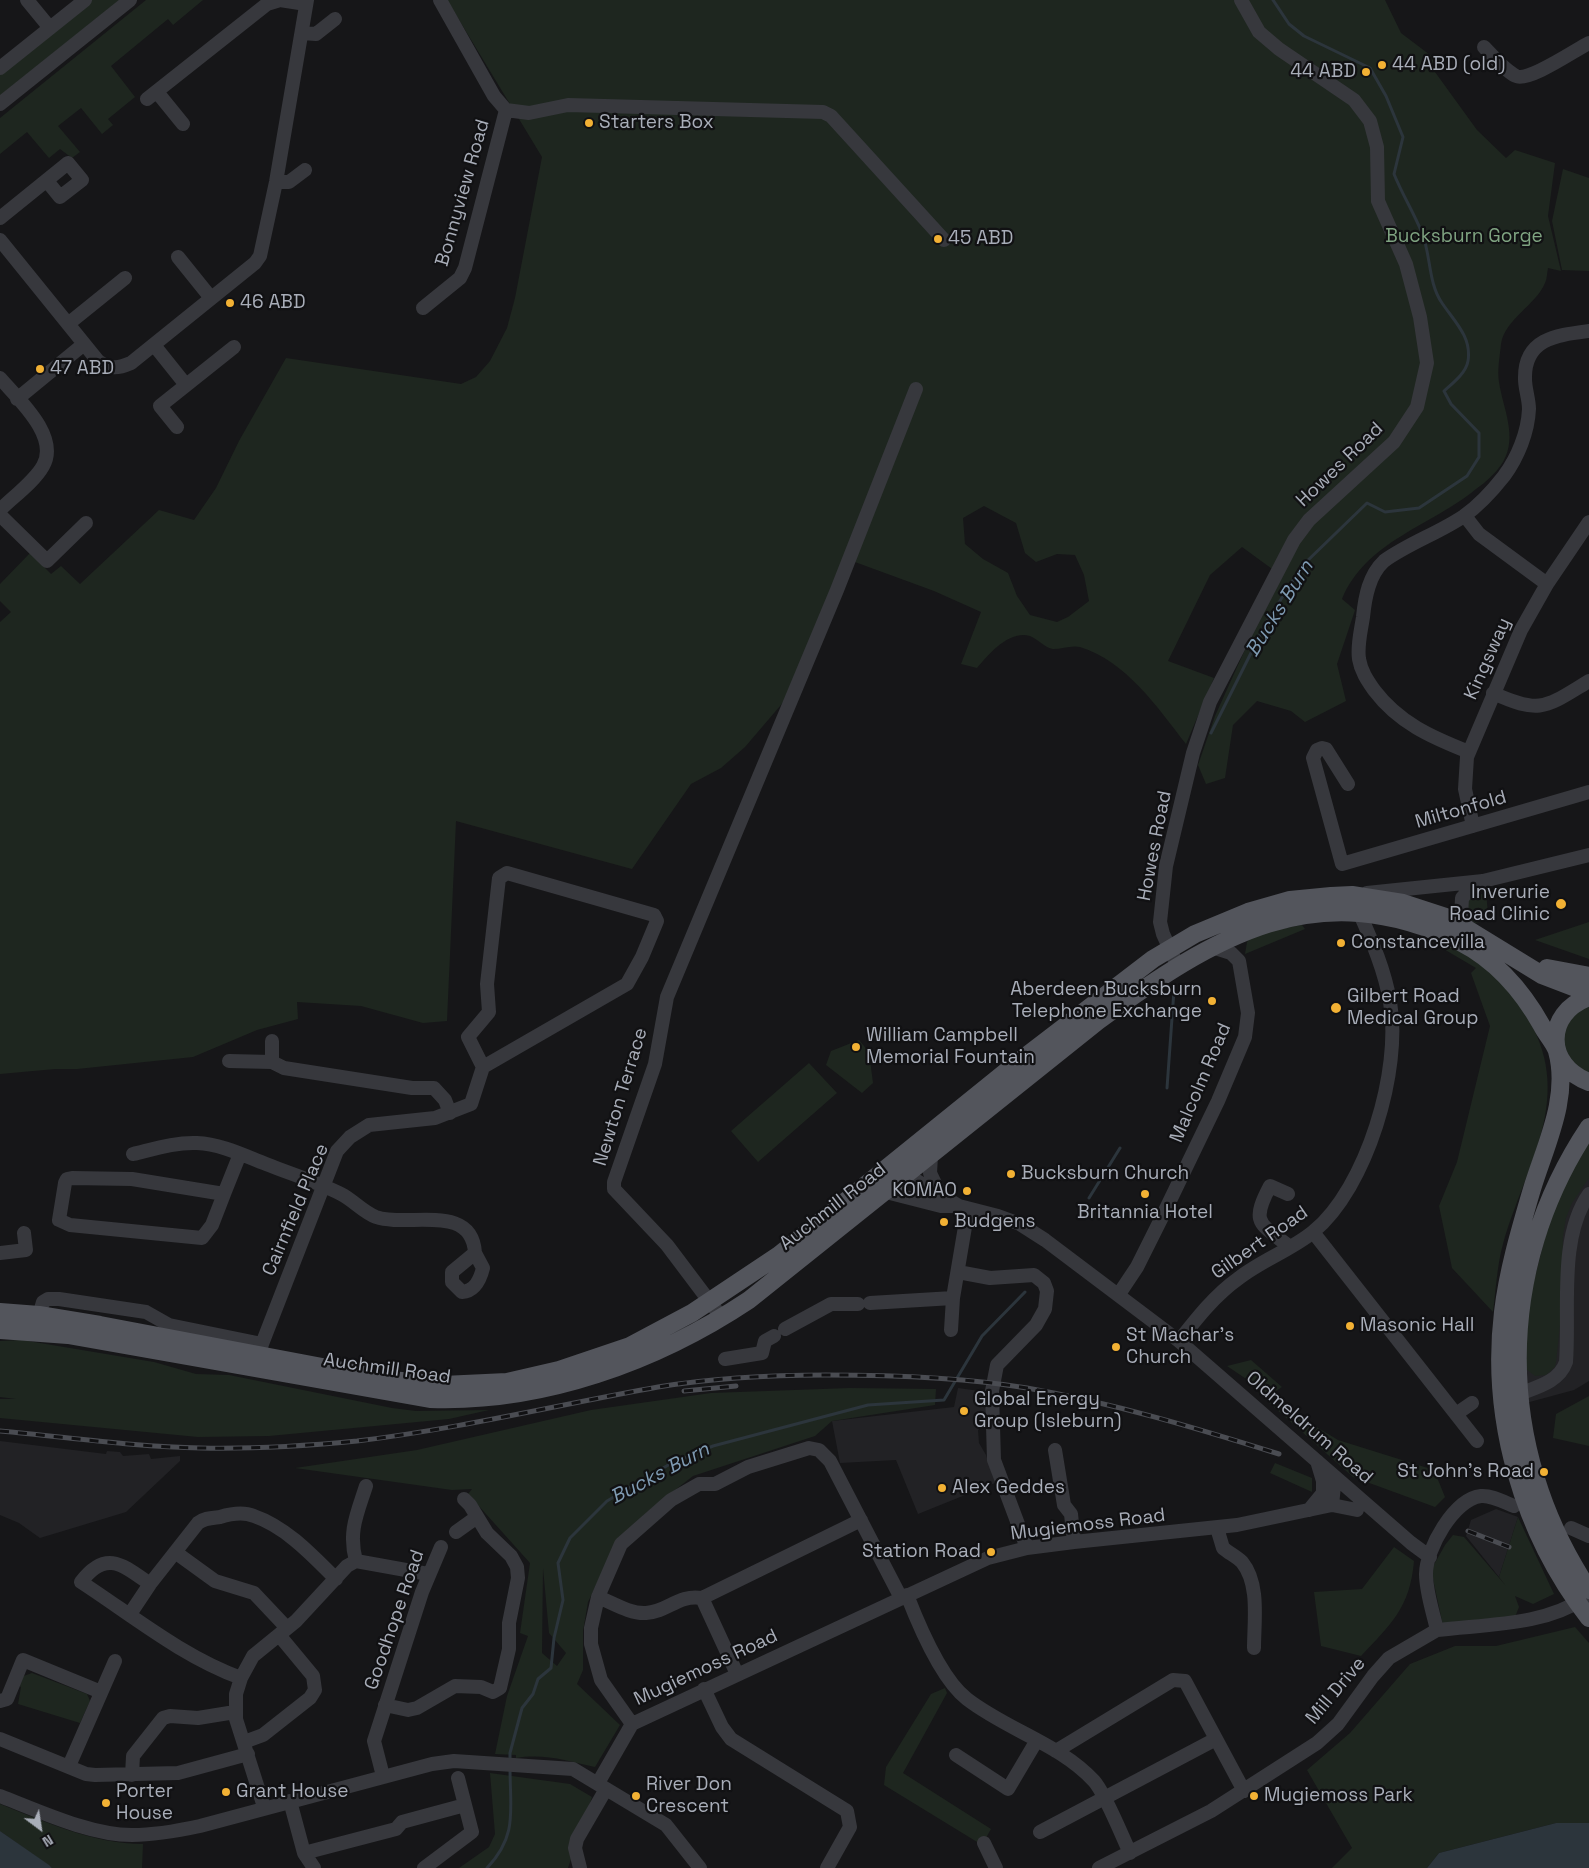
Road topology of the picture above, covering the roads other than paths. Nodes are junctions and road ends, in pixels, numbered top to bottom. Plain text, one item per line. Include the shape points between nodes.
1 (27, 0) edge
2 (85, 0) edge
3 (130, 0) edge
4 (440, 0) edge
5 (1241, 0) edge
6 (307, 2) edge
7 (335, 20) dead end
8 (50, 28) junction
9 (302, 33) junction
10 (1589, 44) edge
11 (1484, 47) dead end
12 (0, 68) edge
13 (0, 104) edge
14 (506, 110) junction
15 (183, 124) dead end
16 (305, 170) dead end
17 (47, 181) dead end
18 (276, 182) junction
19 (0, 218) edge
20 (0, 240) edge
21 (944, 240) dead end
22 (178, 257) dead end
23 (125, 278) dead end
24 (211, 298) junction
25 (423, 308) dead end
26 (68, 324) junction
27 (1589, 331) edge
28 (84, 344) junction
29 (154, 345) junction
30 (234, 347) dead end
31 (0, 378) edge
32 (186, 385) junction
33 (916, 388) dead end
34 (17, 398) junction
35 (177, 427) dead end
36 (0, 510) edge
37 (0, 515) edge
38 (1464, 516) junction
39 (1589, 522) edge
40 (86, 523) dead end
41 (1546, 584) junction
42 (1589, 681) edge
43 (1493, 693) junction
44 (1469, 752) junction
45 (1348, 784) dead end
46 (1589, 792) edge
47 (1473, 826) junction
48 (1589, 855) edge
49 (1483, 882) junction
50 (1352, 895) junction
51 (1359, 912) junction
52 (1469, 929) junction
53 (1490, 941) junction
54 (1212, 947) junction
55 (1170, 948) junction
56 (1178, 967) junction
57 (1589, 976) edge
58 (1589, 993) edge
59 (1589, 997) edge
60 (272, 1041) dead end
61 (1556, 1050) junction
62 (229, 1061) dead end
63 (272, 1062) junction
64 (483, 1067) junction
65 (1589, 1082) edge
66 (450, 1113) junction
67 (1589, 1127) edge
68 (133, 1154) dead end
69 (240, 1154) junction
70 (931, 1156) junction
71 (881, 1174) junction
72 (907, 1175) junction
73 (323, 1186) junction
74 (886, 1192) junction
75 (224, 1194) junction
76 (940, 1194) junction
77 (1288, 1194) dead end
78 (1589, 1194) edge
79 (964, 1208) junction
80 (1313, 1232) junction
81 (24, 1233) dead end
82 (1290, 1247) junction
83 (0, 1253) edge
84 (474, 1253) dead end
85 (958, 1272) junction
86 (1119, 1294) junction
87 (953, 1298) junction
88 (710, 1301) junction
89 (0, 1312) edge
90 (722, 1318) junction
91 (37, 1323) junction
92 (0, 1330) edge
93 (952, 1330) dead end
94 (1179, 1341) junction
95 (259, 1357) junction
96 (726, 1358) dead end
97 (1519, 1394) junction
98 (1472, 1403) dead end
99 (1456, 1414) junction
100 (1477, 1441) dead end
101 (1055, 1450) dead end
102 (1317, 1461) junction
103 (366, 1486) dead end
104 (1334, 1486) dead end
105 (464, 1499) dead end
106 (1332, 1505) junction
107 (1514, 1506) dead end
108 (1358, 1510) dead end
109 (1308, 1511) junction
110 (477, 1517) junction
111 (861, 1520) junction
112 (1217, 1528) junction
113 (1570, 1528) dead end
114 (456, 1532) dead end
115 (1589, 1536) edge
116 (1074, 1542) junction
117 (441, 1547) dead end
118 (1026, 1548) junction
119 (175, 1552) junction
120 (1430, 1557) junction
121 (356, 1561) junction
122 (428, 1574) junction
123 (336, 1579) junction
124 (150, 1584) junction
125 (904, 1596) junction
126 (1585, 1596) edge
127 (598, 1597) junction
128 (702, 1598) junction
129 (130, 1614) junction
130 (1589, 1618) edge
131 (1437, 1630) junction
132 (283, 1632) junction
133 (1254, 1648) dead end
134 (115, 1661) dead end
135 (737, 1674) junction
136 (241, 1678) junction
137 (704, 1689) junction
138 (101, 1692) junction
139 (0, 1701) edge
140 (385, 1705) junction
141 (235, 1712) junction
142 (632, 1724) junction
143 (0, 1739) edge
144 (1216, 1739) junction
145 (1037, 1740) junction
146 (246, 1748) junction
147 (1056, 1751) junction
148 (956, 1755) dead end
149 (69, 1766) junction
150 (132, 1775) junction
151 (383, 1776) junction
152 (458, 1778) dead end
153 (602, 1786) junction
154 (1244, 1791) junction
155 (0, 1796) edge
156 (1104, 1800) junction
157 (290, 1801) junction
158 (465, 1805) junction
159 (264, 1807) junction
160 (1040, 1832) dead end
161 (984, 1843) dead end
162 (304, 1853) junction
163 (1130, 1853) junction
164 (993, 1867) edge
165 (314, 1868) edge
166 (424, 1868) edge
167 (580, 1868) edge
168 (700, 1868) edge
169 (827, 1868) edge
170 (1099, 1868) edge

1 - 8 street
2 - 8 street
3 - 13 street
4 - 14 street, Bonnyview Road via 494,96
5 - 55 street, Howes Road via 1259,32 1354,100 1370,121 1377,147 1378,200 1406,264 1420,317 1427,363 1417,407 1394,442 1309,520 1280,563 1210,702 1193,753 1166,866 1160,922
6 - 9 street
6 - 15 street via 280,0 267,4 152,96
7 - 9 street via 316,34
8 - 12 street
9 - 18 street
10 - 11 street via 1521,78
14 - 21 street via 529,113 568,105 823,112 831,116
14 - 25 street, Bonnyview Road via 465,268 460,278
16 - 18 street via 289,182
17 - 19 street
18 - 24 street via 260,256 256,263
20 - 26 street
22 - 24 street
23 - 26 street
24 - 29 street
26 - 28 street
27 - 38 street via 1551,337 1531,353 1525,378 1526,424 1517,454 1504,475
28 - 29 street via 98,361 119,369
28 - 34 street
29 - 32 street
30 - 32 street
31 - 34 street
32 - 35 street via 160,406
33 - 88 street, Newton Terrace via 837,590 667,997 654,1064 614,1185 614,1189 667,1245
34 - 36 street via 44,432 48,452 43,466
37 - 40 street via 47,561
38 - 41 street via 1479,534
38 - 44 street via 1379,565 1367,592 1358,652 1368,681 1396,714 1426,734
39 - 41 street, Kingsway
41 - 43 street, Kingsway
42 - 43 street via 1560,700 1543,706 1531,707
43 - 44 street, Kingsway
44 - 47 street, Kingsway via 1464,789
45 - 47 street, Miltonfold via 1326,750 1317,750 1313,758 1342,864
46 - 47 street, Miltonfold
48 - 49 street
49 - 50 street
49 - 52 street via 1472,887 1462,898 1461,916
50 - 52 main road, Auchmill Road via 1416,906
50 - 55 main road, Auchmill Road via 1290,900 1266,906 1213,925
51 - 54 main road, Auchmill Road via 1317,913 1282,919
51 - 61 main road, Auchmill Road via 1423,926 1484,956 1526,998
51 - 80 street, Gilbert Road via 1375,950 1391,1004 1390,1070 1377,1125 1350,1188
52 - 53 main road, Auchmill Road
53 - 57 main road via 1550,969
53 - 58 main road, Auchmill Road via 1542,975
54 - 56 main road, Auchmill Road
54 - 86 street, Malcolm Road via 1235,956 1241,971 1248,1013 1245,1037 1163,1215 1137,1267
55 - 56 street, Howes Road
55 - 71 main road, Auchmill Road via 1008,1070
56 - 70 main road, Auchmill Road via 1098,1021
59 - 61 main road via 1564,1013 1557,1027
60 - 63 street
61 - 65 main road, Auchmill Road via 1568,1070
61 - 126 main road via 1560,1077 1558,1107 1519,1231 1510,1271 1502,1326 1502,1378 1508,1437 1527,1506 1550,1557
62 - 63 street
63 - 66 street via 284,1068 412,1088 434,1088 445,1100
64 - 64 street via 627,984 657,918 502,874 487,984 489,1012 468,1037
64 - 66 street, Cairnfield Place via 471,1104
66 - 73 street, Cairnfield Place via 435,1118 376,1123 364,1128 337,1151
67 - 97 main road via 1558,1180 1531,1250 1519,1314
68 - 69 street via 196,1143
69 - 73 street
69 - 75 street
70 - 72 main road, Auchmill Road
70 - 76 street via 930,1172
71 - 72 street, Oldmeldrum Road
71 - 88 main road, Auchmill Road via 754,1273
72 - 74 main road, Auchmill Road
72 - 76 street, Oldmeldrum Road
73 - 84 street via 352,1200 373,1216 386,1220 452,1221 471,1235
73 - 95 street, Cairnfield Place
74 - 79 street, Oldmeldrum Road via 940,1206
74 - 90 main road, Auchmill Road
75 - 75 street via 132,1179 72,1178 65,1183 59,1220 70,1225 202,1238 209,1231
76 - 79 street, Oldmeldrum Road
77 - 82 street via 1270,1186 1261,1202 1258,1217
78 - 97 street via 1579,1209 1574,1227 1569,1264 1566,1362 1563,1370 1552,1380
79 - 85 street
79 - 86 street, Oldmeldrum Road via 1020,1224
80 - 82 street, Gilbert Road
80 - 99 street
81 - 83 street via 26,1250
82 - 94 street, Gilbert Road via 1225,1288
85 - 87 street
85 - 118 street via 990,1278 1034,1275 1044,1283 1047,1291 1042,1317 996,1365 992,1391 994,1460
86 - 94 street, Oldmeldrum Road
87 - 93 street
87 - 96 street via 831,1304 765,1341 762,1352
88 - 90 street, Newton Terrace
88 - 95 main road, Auchmill Road via 630,1346 560,1370 507,1382 428,1384
89 - 91 main road, Auchmill Road
90 - 95 main road, Auchmill Road via 694,1334 606,1371 562,1384 464,1400 419,1398
91 - 92 main road, Auchmill Road
91 - 95 main road, Auchmill Road via 86,1338
91 - 95 street, Auchmill Road via 43,1302 48,1299 146,1312 169,1325
94 - 102 street, Oldmeldrum Road
97 - 126 main road via 1528,1456
98 - 99 street
99 - 100 street
101 - 116 street via 1064,1506 1071,1514
102 - 109 street via 1323,1493
102 - 120 street, Oldmeldrum Road
103 - 121 street via 352,1532
104 - 106 street
105 - 110 street, Goodhope Road
106 - 108 street, Mugiemoss Road
106 - 109 street, Mugiemoss Road
107 - 120 street via 1487,1496 1463,1503 1448,1520
109 - 112 street, Mugiemoss Road
110 - 114 street
110 - 140 street, Goodhope Road via 487,1534 514,1559 518,1571 509,1623 509,1649 499,1689 493,1692 481,1687 455,1686 417,1708 408,1710
111 - 125 street
111 - 127 street via 826,1455 813,1448 786,1454 748,1467 715,1484 699,1484 672,1500 620,1544
111 - 128 street
112 - 116 street, Mugiemoss Road
112 - 133 street via 1223,1548 1240,1560 1248,1571 1253,1591
113 - 115 street
116 - 118 street, Mugiemoss Road
117 - 122 street, Goodhope Road
118 - 125 street, Mugiemoss Road via 988,1558
119 - 123 street via 201,1521 247,1514 297,1541
119 - 124 street
119 - 132 street via 213,1580 254,1593
120 - 131 street via 1426,1574
121 - 122 street
121 - 123 street
122 - 140 street, Goodhope Road
123 - 132 street
124 - 129 street
124 - 129 street via 120,1564 111,1562 94,1567 81,1582
125 - 135 street, Mugiemoss Road
125 - 145 street via 950,1682 967,1699
126 - 130 main road
126 - 131 street, Mill Drive via 1563,1611 1544,1617
127 - 128 street via 646,1613 690,1596
127 - 142 street via 591,1628 592,1656 603,1682
128 - 135 street
129 - 136 street via 213,1668
131 - 154 street, Mill Drive via 1389,1658 1338,1724 1317,1744
132 - 136 street via 254,1656
132 - 146 street via 313,1676 315,1690 310,1698
134 - 138 street
135 - 137 street, Mugiemoss Road
136 - 141 street
137 - 142 street, Mugiemoss Road
137 - 169 street via 722,1727 731,1738 847,1811 850,1827
138 - 139 street via 23,1660 7,1699
138 - 149 street
140 - 151 street, Goodhope Road via 374,1741
141 - 146 street
141 - 150 street via 198,1718 163,1718 133,1756
142 - 153 street, Mugiemoss Road
143 - 149 street
144 - 147 street via 1185,1682 1173,1680
144 - 154 street
144 - 156 street
145 - 147 street
145 - 148 street via 1008,1789
146 - 150 street via 178,1773
146 - 159 street
147 - 156 street via 1096,1783
149 - 150 street via 95,1775
151 - 153 street via 454,1761 523,1764 573,1769
151 - 157 street
152 - 158 street
153 - 167 street via 577,1839 575,1848
153 - 168 street via 666,1825
154 - 163 street, Mill Drive
155 - 159 street via 88,1828 130,1835 174,1832
156 - 160 street
156 - 163 street
157 - 159 street
157 - 162 street
158 - 162 street via 402,1822 396,1829
158 - 166 street via 472,1828 470,1834
161 - 164 street
162 - 165 street
163 - 170 street, Mill Drive

